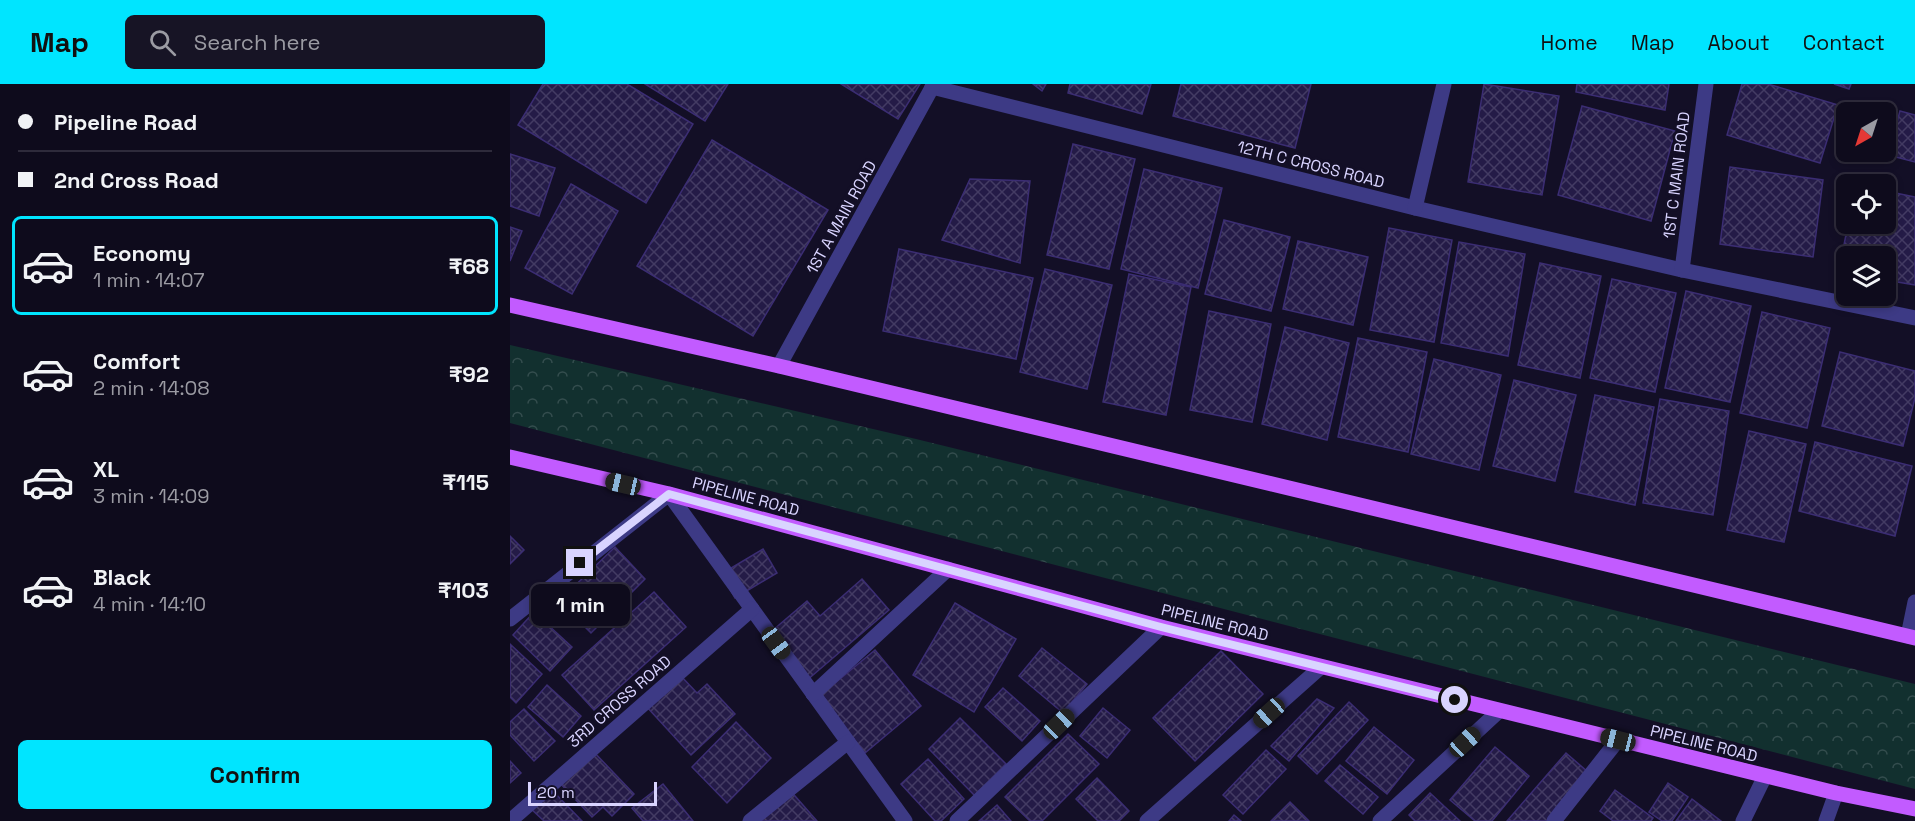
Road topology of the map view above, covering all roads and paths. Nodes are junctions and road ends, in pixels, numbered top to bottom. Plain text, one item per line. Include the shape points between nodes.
1 (1444, 84) edge
2 (1706, 84) edge
3 (933, 86) edge
4 (1415, 208) junction
5 (1682, 270) junction
6 (510, 305) edge
7 (1915, 318) edge
8 (779, 366) junction
9 (510, 457) edge
10 (669, 494) junction
11 (948, 569) junction
12 (1915, 602) edge
13 (752, 609) junction
14 (510, 619) edge
15 (1161, 627) junction
16 (1911, 637) edge
17 (1321, 667) junction
18 (813, 694) junction
19 (1499, 711) junction
20 (1618, 740) junction
21 (848, 742) junction
22 (1765, 776) junction
23 (1836, 794) junction
24 (1915, 809) edge
25 (510, 821) edge
26 (750, 821) edge
27 (905, 821) edge
28 (957, 821) edge
29 (1147, 821) edge
30 (1380, 821) edge
31 (1554, 821) edge
32 (1743, 821) edge
33 (1826, 821) edge

1 - 4 street
2 - 5 street, 1ST C MAIN ROAD
3 - 4 street, 12TH C CROSS ROAD
3 - 8 street, 1ST A MAIN ROAD
4 - 5 street, 12TH C CROSS ROAD
5 - 7 street, 12TH C CROSS ROAD
6 - 8 main road
8 - 16 main road
9 - 10 main road, PIPELINE ROAD
10 - 11 main road, PIPELINE ROAD
10 - 13 street
10 - 14 street
11 - 15 main road, PIPELINE ROAD
11 - 18 street
12 - 16 street
13 - 18 street
13 - 25 street, 3RD CROSS ROAD
15 - 17 main road, PIPELINE ROAD
15 - 28 street
17 - 19 main road, PIPELINE ROAD
17 - 29 street
18 - 21 street
19 - 20 main road, PIPELINE ROAD
19 - 30 street
20 - 22 main road, PIPELINE ROAD
20 - 31 street
21 - 26 street
21 - 27 street
22 - 23 main road, PIPELINE ROAD
22 - 32 street
23 - 24 main road, PIPELINE ROAD
23 - 33 street

